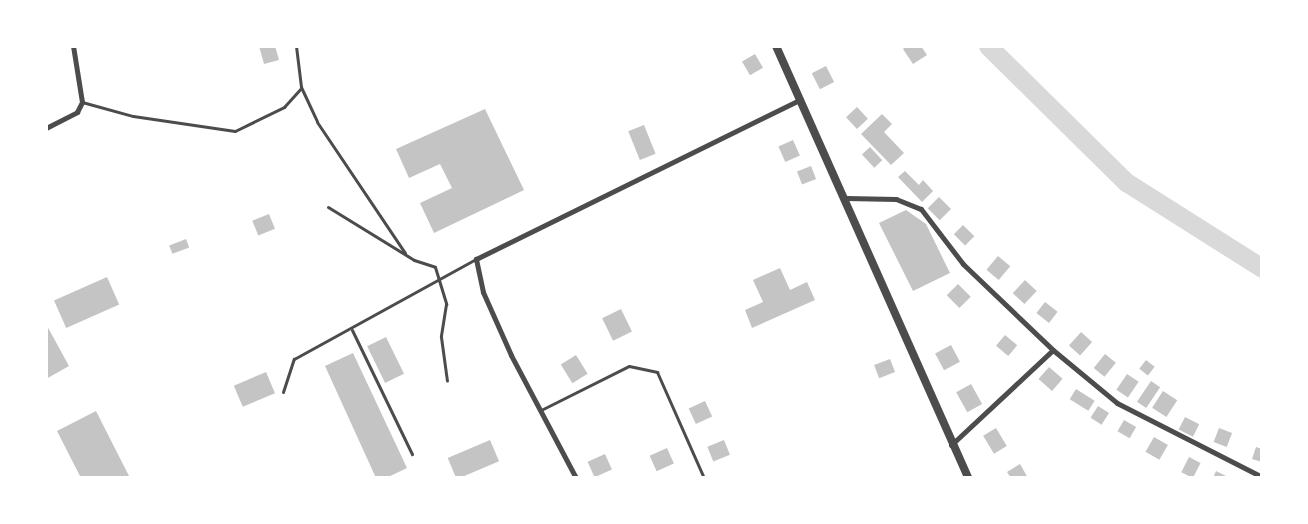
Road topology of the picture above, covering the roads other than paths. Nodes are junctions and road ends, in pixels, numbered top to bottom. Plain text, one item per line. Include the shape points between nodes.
1 (73, 46) edge
2 (296, 46) edge
3 (776, 46) edge
4 (301, 87) junction
5 (802, 98) junction
6 (82, 102) junction
7 (46, 128) edge
8 (846, 198) junction
9 (328, 207) dead end
10 (405, 253) junction
11 (476, 259) junction
12 (438, 278) junction
13 (352, 330) junction
14 (1053, 350) junction
15 (446, 381) dead end
16 (283, 392) dead end
17 (540, 410) junction
18 (951, 444) junction
19 (412, 454) dead end
20 (576, 478) edge
21 (704, 478) edge
22 (968, 478) edge
23 (1262, 478) edge

1 - 6 street via 83,88
2 - 4 lane
3 - 5 street
4 - 6 lane via 284,107 235,131 133,116
4 - 10 lane via 317,122
5 - 8 street
5 - 11 street
6 - 7 street via 77,112
8 - 14 street via 896,199 921,209 963,264
8 - 18 street
9 - 10 lane
10 - 12 lane via 435,268
11 - 12 lane
11 - 17 street via 487,301
12 - 13 lane
12 - 15 lane via 446,304 441,336
13 - 16 lane via 294,358
13 - 19 lane
14 - 18 street
14 - 23 street via 1117,403
17 - 20 street
17 - 21 lane via 629,366 658,372
18 - 22 street

